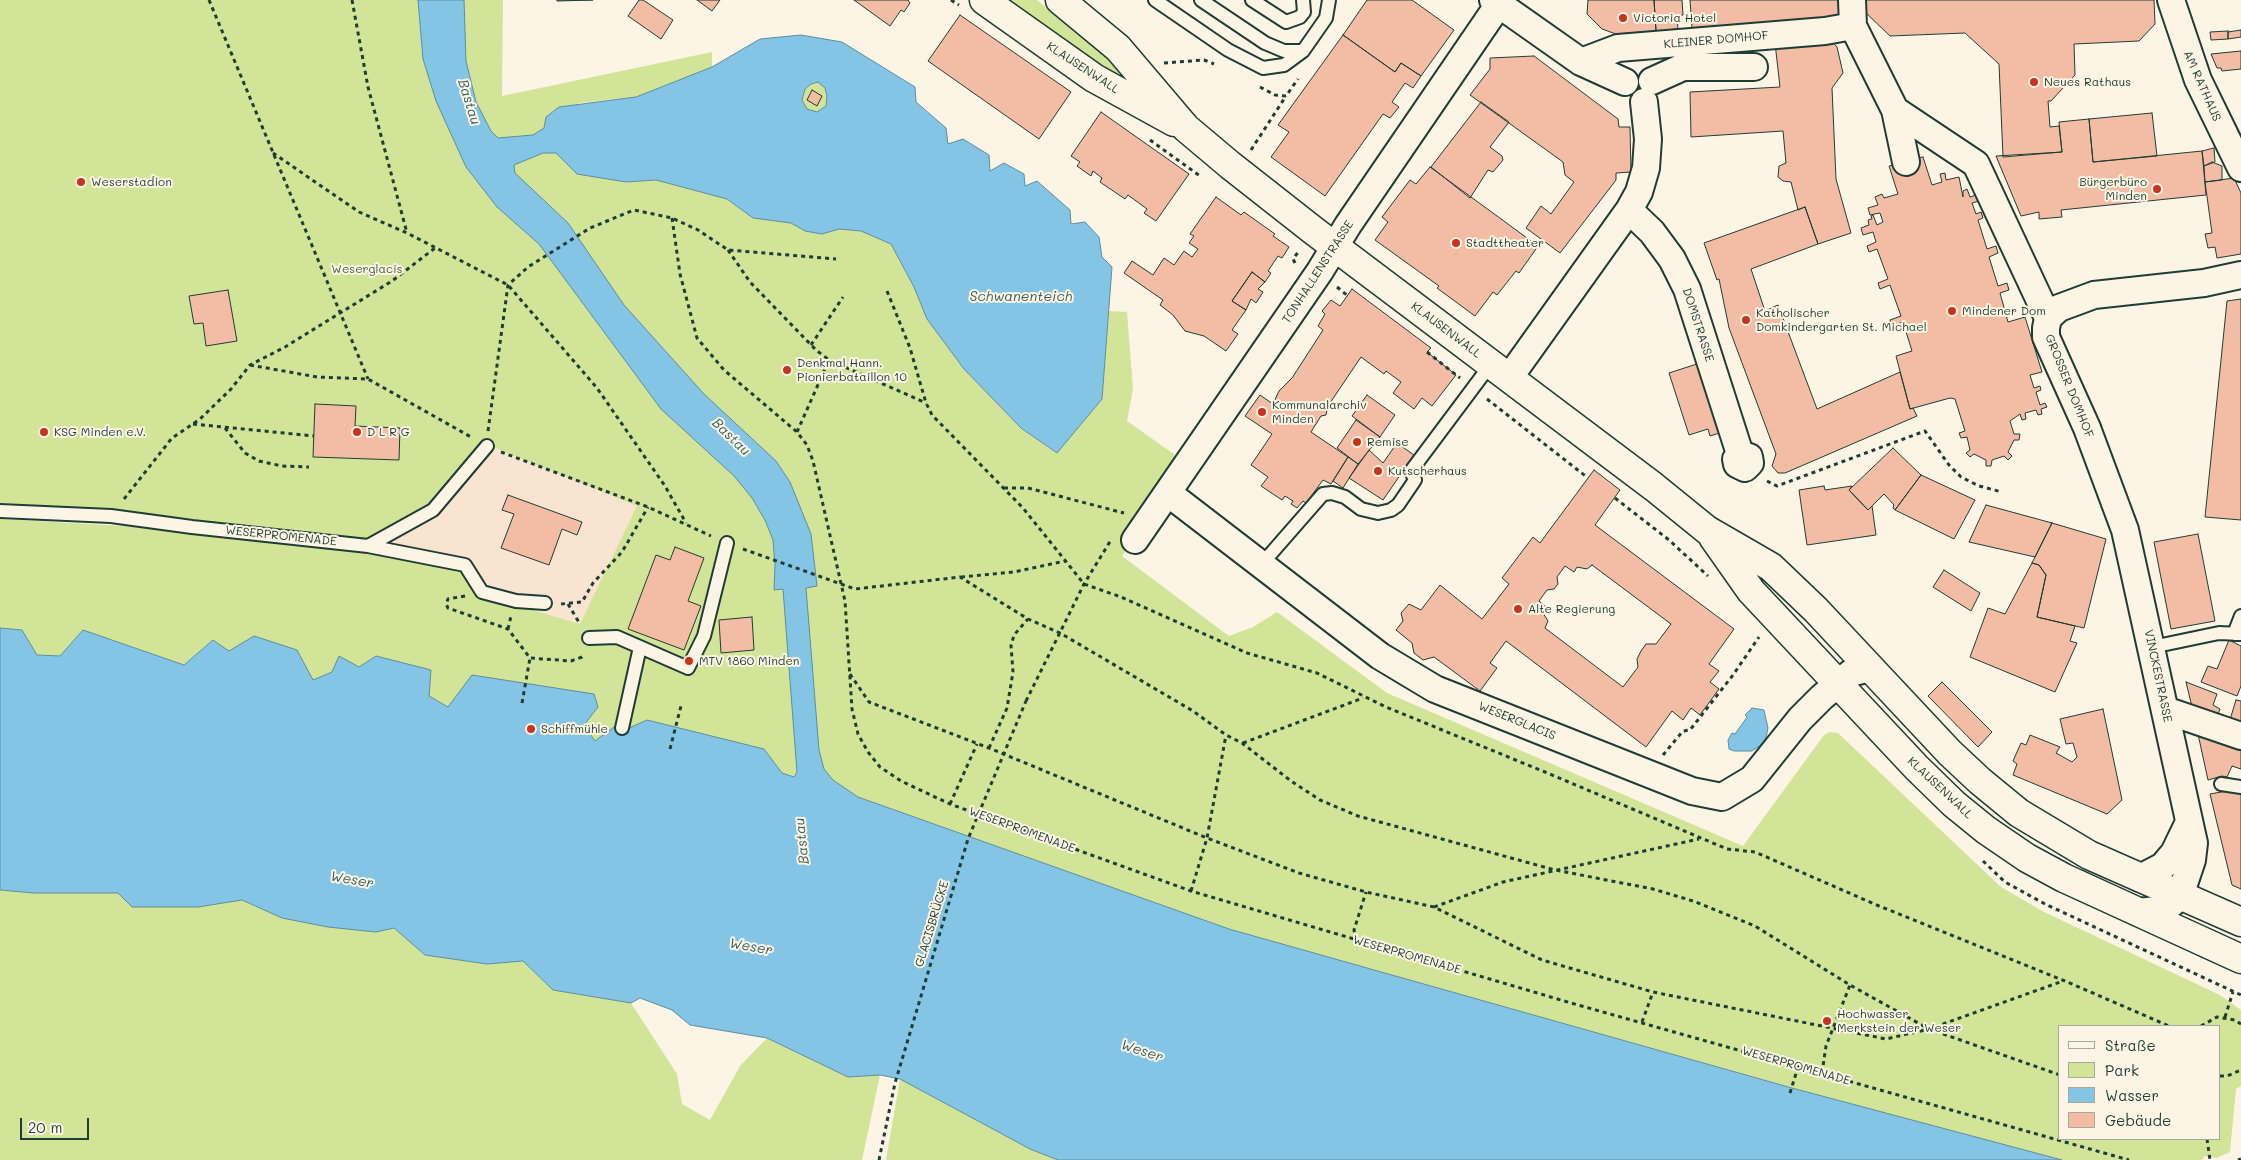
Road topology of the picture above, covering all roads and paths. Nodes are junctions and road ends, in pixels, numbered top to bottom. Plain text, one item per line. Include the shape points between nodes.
1 (209, 0) edge
2 (352, 0) edge
3 (952, 0) edge
4 (1060, 0) edge
5 (1155, 0) edge
6 (1201, 0) edge
7 (1252, 0) edge
8 (1303, 0) edge
9 (1329, 0) edge
10 (1852, 0) edge
11 (2171, 0) edge
12 (1496, 2) edge
13 (976, 6) edge
14 (1854, 26) junction
15 (1303, 51) junction
16 (1581, 62) junction
17 (1754, 67) dead end
18 (1648, 91) junction
19 (1286, 96) dead end
20 (1156, 105) junction
21 (1895, 110) junction
22 (1146, 137) dead end
23 (1251, 150) dead end
24 (273, 153) junction
25 (1906, 162) dead end
26 (2241, 168) edge
27 (1202, 177) dead end
28 (1629, 210) junction
29 (672, 218) junction
30 (407, 233) junction
31 (1295, 247) dead end
32 (436, 248) junction
33 (1336, 248) junction
34 (728, 250) junction
35 (836, 259) dead end
36 (1320, 271) junction
37 (2241, 275) edge
38 (508, 285) junction
39 (887, 291) dead end
40 (1348, 296) dead end
41 (843, 297) dead end
42 (341, 313) junction
43 (2048, 318) junction
44 (811, 345) junction
45 (1428, 352) dead end
46 (829, 360) junction
47 (250, 365) junction
48 (1500, 371) junction
49 (368, 378) junction
50 (1464, 381) dead end
51 (1486, 398) dead end
52 (926, 403) junction
53 (192, 424) junction
54 (224, 427) junction
55 (797, 432) junction
56 (314, 436) dead end
57 (487, 446) junction
58 (1743, 461) joint
59 (309, 467) dead end
60 (1588, 478) dead end
61 (1003, 488) junction
62 (2002, 492) dead end
63 (1168, 493) junction
64 (648, 507) junction
65 (0, 511) edge
66 (1129, 514) dead end
67 (111, 516) junction
68 (687, 524) junction
69 (1708, 530) junction
70 (2125, 530) joint
71 (1135, 540) dead end
72 (727, 543) junction
73 (368, 546) junction
74 (1065, 561) junction
75 (1261, 565) junction
76 (960, 577) junction
77 (1084, 584) junction
78 (841, 586) junction
79 (482, 592) junction
80 (545, 603) joint
81 (568, 604) junction
82 (2241, 616) edge
83 (1028, 619) junction
84 (1060, 633) junction
85 (1763, 633) dead end
86 (2238, 634) edge
87 (589, 638) junction
88 (640, 647) junction
89 (2152, 647) junction
90 (530, 658) junction
91 (1870, 668) junction
92 (850, 673) junction
93 (1838, 682) junction
94 (1364, 698) junction
95 (522, 703) dead end
96 (681, 706) dead end
97 (2165, 710) junction
98 (622, 728) dead end
99 (1226, 735) junction
100 (2241, 736) edge
101 (1242, 743) junction
102 (977, 744) junction
103 (989, 748) junction
104 (670, 749) dead end
105 (1661, 757) dead end
106 (2221, 784) dead end
107 (2241, 787) edge
108 (950, 804) junction
109 (2189, 822) junction
110 (1207, 838) junction
111 (1701, 839) junction
112 (1554, 870) junction
113 (2140, 878) junction
114 (1191, 890) junction
115 (1366, 892) junction
116 (2180, 896) junction
117 (1434, 907) junction
118 (2138, 912) junction
119 (2241, 922) edge
120 (1356, 941) junction
121 (2241, 959) edge
122 (2065, 981) junction
123 (1850, 986) junction
124 (1653, 992) junction
125 (2233, 992) dead end
126 (2225, 1017) junction
127 (1642, 1022) junction
128 (2241, 1024) edge
129 (2167, 1025) edge
130 (2202, 1025) edge
131 (1929, 1029) junction
132 (1832, 1030) junction
133 (1798, 1066) junction
134 (2241, 1070) edge
135 (1822, 1073) junction
136 (2058, 1074) edge
137 (2221, 1076) edge
138 (1790, 1093) dead end
139 (2058, 1140) edge
140 (2058, 1140) edge
141 (2207, 1140) edge
142 (879, 1160) edge
143 (2129, 1160) edge
144 (2210, 1160) edge

1 - 24 path
2 - 30 path via 368,87
3 - 13 path
4 - 20 main road, KLAUSENWALL via 1118,48
5 - 15 lane via 1228,50 1263,68 1284,65
6 - 15 lane via 1264,43 1284,51
7 - 8 lane via 1286,22 1304,12
9 - 15 lane via 1326,18
10 - 14 street
11 - 26 street, AM RATHAUS via 2198,80
12 - 16 street
12 - 33 street, TONHALLENSTRASSE
13 - 20 main road, KLAUSENWALL via 1094,78
14 - 16 street, KLEINER DOMHOF via 1618,48
14 - 21 street
16 - 18 street via 1625,82 1624,88 1632,101
17 - 18 street via 1682,67
18 - 28 street via 1646,168 1639,192
19 - 23 path
20 - 33 main road, KLAUSENWALL
21 - 25 street
21 - 43 street via 1976,164
22 - 27 path
24 - 30 path via 359,212
24 - 42 path
28 - 48 street
28 - 58 street, DOMSTRASSE via 1652,232 1672,259 1687,289
29 - 34 path
29 - 38 path via 634,210 590,228 528,267
29 - 55 path, WESERPROMENADE via 680,274 697,338 724,370
30 - 32 path
31 - 36 path
32 - 38 path
32 - 42 path
33 - 36 street, TONHALLENSTRASSE
33 - 48 main road, KLAUSENWALL
34 - 35 path
34 - 44 path via 750,282
36 - 40 path
36 - 63 street, TONHALLENSTRASSE
37 - 43 street, GROSSER DOMHOF via 2204,283 2094,295 2059,308
38 - 57 path
38 - 68 path via 598,388
39 - 52 path via 910,348
41 - 44 path
42 - 47 path
42 - 49 path
43 - 70 street, GROSSER DOMHOF via 2046,337 2087,428
44 - 46 path
45 - 50 path
46 - 52 path
46 - 55 path
47 - 49 path via 317,377
47 - 53 path via 231,389
48 - 69 main road, KLAUSENWALL
48 - 75 lane via 1411,471 1415,480 1398,505 1378,513 1361,508 1345,497 1323,494
49 - 57 path
51 - 60 path
52 - 61 path via 932,415
53 - 54 path
53 - 67 path via 172,438
54 - 56 path
54 - 59 path via 245,453 259,461
55 - 78 path, WESERPROMENADE via 813,461
57 - 64 path
57 - 73 lane via 433,510
58 - 62 path via 1777,486 1925,431 1961,476 1979,486
61 - 66 path via 1028,488
61 - 74 path
63 - 71 street, TONHALLENSTRASSE
63 - 75 street, WESERGLACIS
64 - 68 path
64 - 81 path via 622,552 593,583 582,602
65 - 67 lane, WESERPROMENADE
67 - 73 lane, WESERPROMENADE
68 - 72 path
69 - 91 main road, KLAUSENWALL via 1771,567
69 - 93 main road, KLAUSENWALL via 1751,591
70 - 89 street, VINCKESTRASSE
72 - 78 path
72 - 88 lane via 704,636 688,668
73 - 79 lane, WESERPROMENADE via 465,565
74 - 76 path via 1014,572
74 - 77 path
75 - 93 street, WESERGLACIS via 1380,656 1435,688 1692,790 1722,797 1752,780 1800,719
76 - 78 path via 855,590
76 - 83 path
77 - 84 path, GLACISBRÜCKE
77 - 94 path via 1247,653 1318,674
78 - 92 path, WESERPROMENADE
79 - 80 lane via 516,601
79 - 90 path via 448,599 446,604 448,608 508,629
80 - 81 path
81 - 87 path
82 - 86 lane
83 - 84 path
83 - 103 path via 1014,635 1011,646 1013,672 1007,708
84 - 99 path via 1185,706
84 - 142 path, GLACISBRÜCKE, bridge via 1026,701 968,839 895,1083
85 - 105 path via 1690,730 1684,730
86 - 89 lane via 2219,633
87 - 88 lane via 616,637
87 - 90 path via 588,648 582,657 572,661
88 - 98 lane
89 - 97 street, VINCKESTRASSE
90 - 95 path
91 - 93 street, WESERGLACIS via 1851,673
91 - 113 main road, KLAUSENWALL via 1950,753 2019,813 2089,855
92 - 102 path via 869,702
92 - 108 path, WESERPROMENADE via 852,709 858,734 868,752 880,767 901,781
93 - 118 main road, KLAUSENWALL via 1917,768 1986,830 2064,878
94 - 101 path
94 - 111 path
96 - 104 path
97 - 100 street
97 - 109 street, VINCKESTRASSE
99 - 101 path
99 - 110 path
101 - 112 path via 1320,800 1358,816
102 - 103 path
102 - 108 path
103 - 110 path
106 - 107 lane
108 - 114 path, WESERPROMENADE
109 - 113 street via 2164,866
109 - 116 street, VINCKESTRASSE via 2194,843 2192,860
110 - 114 path
110 - 115 path via 1299,873
111 - 112 path
111 - 122 path via 1727,849 1755,852
112 - 117 path via 1503,882
112 - 123 path via 1653,889 1720,912 1754,926
113 - 116 main road, KLAUSENWALL
114 - 120 path, WESERPROMENADE
115 - 117 path
115 - 120 path via 1354,930
116 - 118 street via 2164,907
116 - 119 main road, KLAUSENWALL
117 - 124 path via 1542,960
118 - 121 main road, KLAUSENWALL
120 - 127 path, WESERPROMENADE
122 - 129 path
122 - 131 path
123 - 131 path
123 - 132 path
124 - 127 path
124 - 132 path
125 - 126 path
126 - 128 path
126 - 130 path via 2210,1019
127 - 133 path, WESERPROMENADE
131 - 132 path via 1886,1039
131 - 136 path
132 - 135 path
133 - 135 path, WESERPROMENADE
133 - 138 path
134 - 137 path
135 - 140 path, WESERPROMENADE
139 - 143 path, WESERPROMENADE
141 - 144 path

